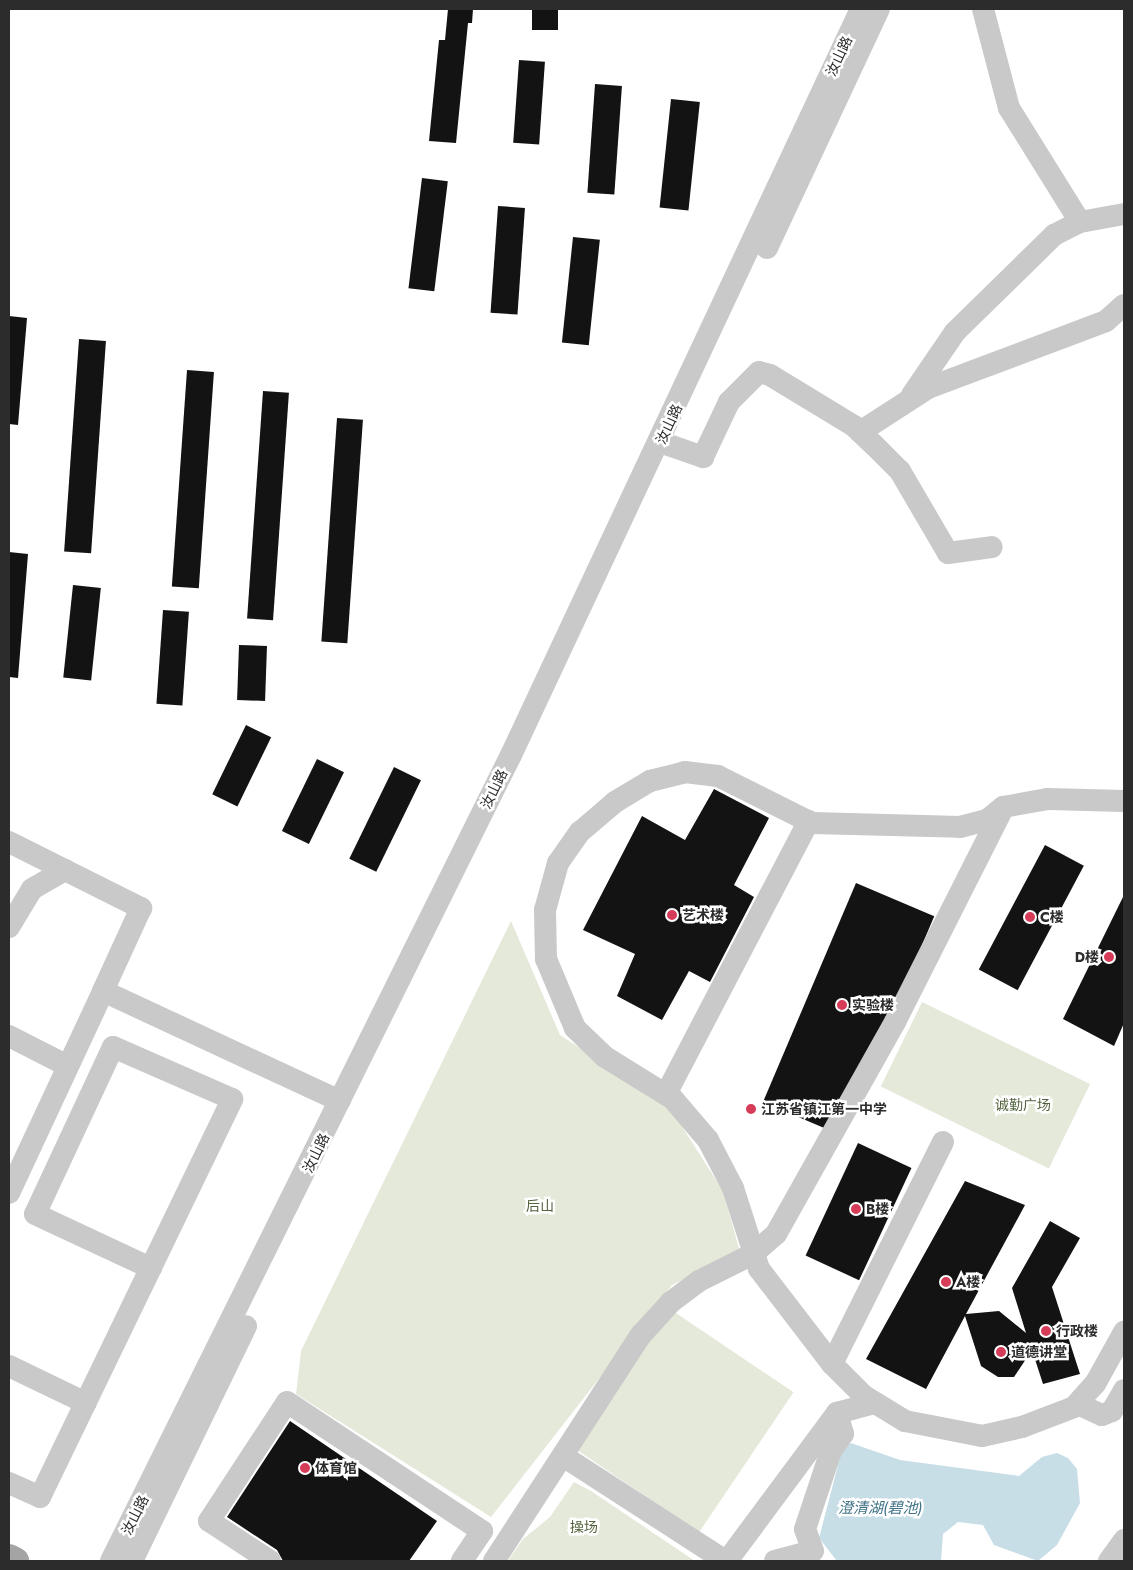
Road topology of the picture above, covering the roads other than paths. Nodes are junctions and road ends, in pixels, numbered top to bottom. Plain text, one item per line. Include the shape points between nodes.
1 (861, 9) edge
2 (879, 9) edge
3 (983, 9) edge
4 (1124, 214) edge
5 (1080, 222) junction
6 (1124, 305) edge
7 (910, 398) junction
8 (860, 432) junction
9 (667, 444) junction
10 (992, 547) dead end
11 (1124, 801) edge
12 (1003, 807) junction
13 (809, 821) junction
14 (9, 842) edge
15 (65, 870) junction
16 (9, 927) edge
17 (102, 991) junction
18 (9, 1036) edge
19 (68, 1066) junction
20 (666, 1094) junction
21 (340, 1101) junction
22 (943, 1142) dead end
23 (9, 1193) edge
24 (753, 1254) junction
25 (151, 1268) junction
26 (1124, 1332) edge
27 (832, 1364) junction
28 (9, 1366) edge
29 (1124, 1390) edge
30 (86, 1403) junction
31 (875, 1403) junction
32 (1078, 1404) junction
33 (837, 1413) junction
34 (563, 1456) junction
35 (9, 1483) edge
36 (1124, 1540) edge
37 (9, 1558) edge
38 (15, 1561) edge
39 (111, 1561) edge
40 (132, 1561) edge
41 (270, 1561) edge
42 (462, 1561) edge
43 (494, 1561) edge
44 (726, 1561) edge
45 (776, 1561) edge
46 (1109, 1561) edge

1 - 9 street, 汝山路
2 - 9 street, 汝山路
3 - 5 street via 1009,108
4 - 5 street
5 - 7 street via 1054,235 955,332
6 - 7 street via 1106,321 949,379
7 - 8 street
8 - 9 street via 770,375 759,372 729,402 703,458
8 - 10 street via 900,471 948,553
9 - 21 street, 汝山路
9 - 40 street, 汝山路
11 - 12 street via 1077,798
12 - 13 street via 987,820 960,827
12 - 24 street via 891,1030 776,1234
13 - 20 street
13 - 20 street via 718,776 685,772 650,781 615,802 580,832 558,863 549,888 544,932 546,959 558,997 575,1028 591,1045
14 - 15 street
15 - 16 street via 32,889
15 - 17 street via 141,908
17 - 19 street
17 - 21 street
18 - 19 street
19 - 23 street
20 - 24 street via 708,1140 722,1164
21 - 39 street, 汝山路
22 - 27 street
24 - 27 street via 765,1277
24 - 34 street via 699,1280 671,1302 641,1335
25 - 25 street via 232,1099 113,1046 36,1214
25 - 30 street
26 - 32 street via 1095,1384
27 - 31 street
28 - 30 street
29 - 32 street via 1112,1411 1102,1415
30 - 35 street via 40,1497
31 - 32 street via 928,1428 982,1436 1043,1421
31 - 33 street
33 - 44 street
33 - 45 street via 843,1434 831,1451 805,1529 813,1551
34 - 43 street
34 - 44 street
36 - 46 street
37 - 38 main road
41 - 42 street via 209,1521 287,1402 482,1531

